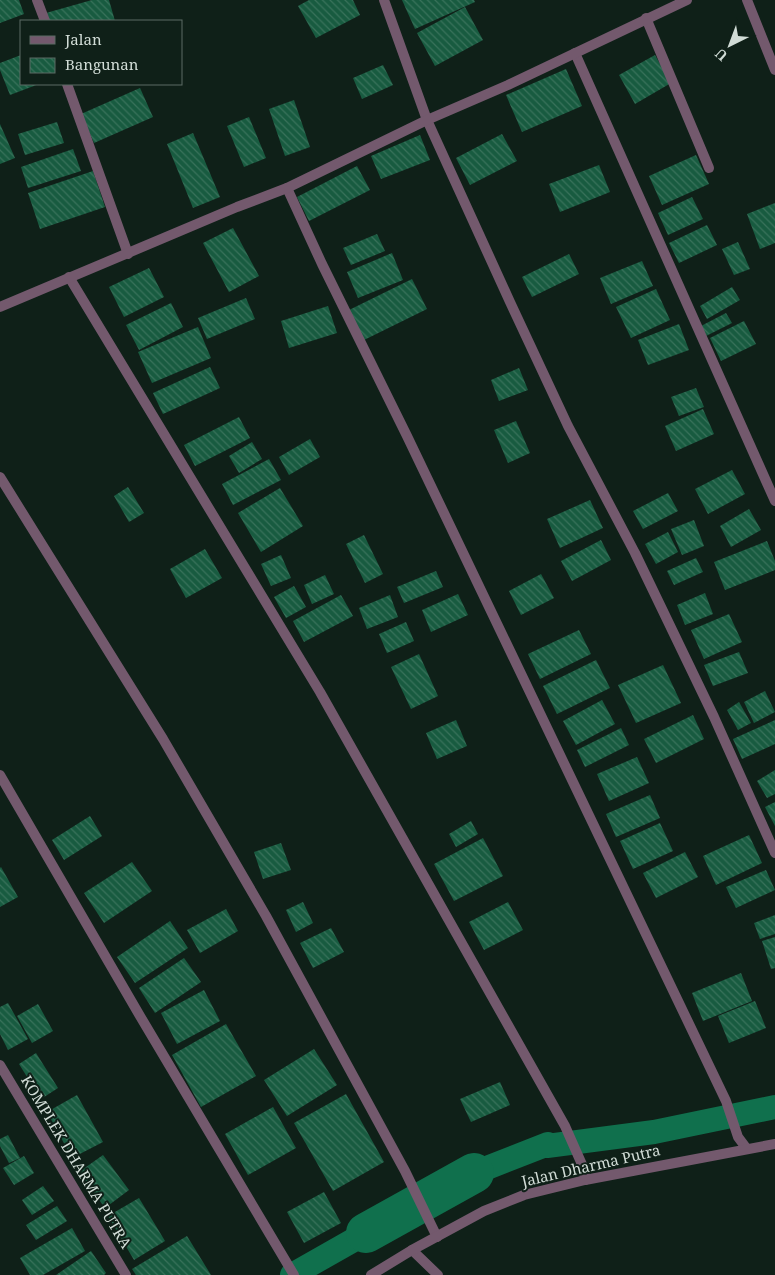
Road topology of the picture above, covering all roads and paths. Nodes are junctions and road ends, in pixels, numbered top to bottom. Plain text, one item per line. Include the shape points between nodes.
1 (37, 0) edge
2 (384, 0) edge
3 (687, 0) edge
4 (747, 0) edge
5 (646, 18) junction
6 (45, 20) edge
7 (575, 53) junction
8 (775, 70) edge
9 (67, 85) edge
10 (427, 120) junction
11 (710, 168) dead end
12 (287, 188) junction
13 (128, 254) junction
14 (70, 277) junction
15 (0, 308) edge
16 (0, 476) edge
17 (775, 501) edge
18 (0, 775) edge
19 (775, 853) edge
20 (0, 1065) edge
21 (775, 1144) edge
22 (747, 1149) junction
23 (584, 1174) junction
24 (437, 1237) junction
25 (412, 1250) junction
26 (126, 1275) edge
27 (294, 1275) edge
28 (371, 1275) edge
29 (438, 1275) edge

1 - 6 street
2 - 10 street
3 - 5 street
4 - 8 street
5 - 7 street
5 - 11 street
7 - 10 street
7 - 17 street
9 - 13 street
10 - 12 street
10 - 19 street via 560,408 714,717
12 - 13 street
12 - 22 street via 726,1102 738,1137
13 - 14 street
14 - 15 street
14 - 23 street via 320,692 565,1126
16 - 24 street via 266,916 405,1171
18 - 27 street
20 - 26 street, KOMPLEK DHARMA PUTRA
21 - 22 street, Jalan Dharma Putra
22 - 23 street, Jalan Dharma Putra
23 - 24 street, Jalan Dharma Putra via 484,1211
24 - 25 street, Jalan Dharma Putra
25 - 28 street, Jalan Dharma Putra
25 - 29 street

